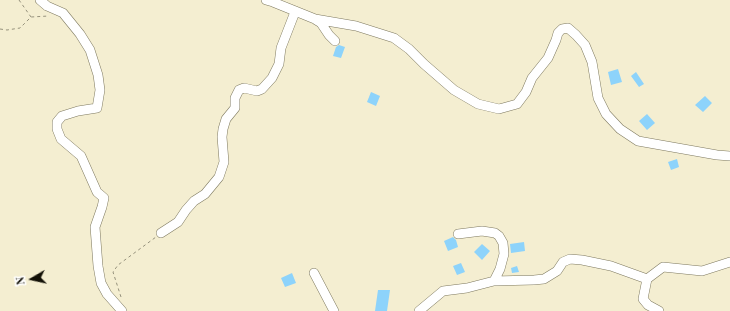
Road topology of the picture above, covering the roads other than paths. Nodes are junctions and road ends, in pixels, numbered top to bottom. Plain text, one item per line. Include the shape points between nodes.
1 (40, 0) edge
2 (267, 0) edge
3 (295, 12) junction
4 (315, 20) junction
5 (335, 41) dead end
6 (730, 156) edge
7 (161, 234) road end
8 (458, 234) dead end
9 (730, 262) edge
10 (314, 273) dead end
11 (647, 279) junction
12 (494, 281) junction
13 (122, 311) edge
14 (334, 311) edge
15 (419, 311) edge
16 (659, 311) edge

1 - 13 street via 63,13 80,34 90,50 98,75 100,90 97,108 62,116 57,122 57,129 61,139 81,156 97,192 104,198 95,227 98,266 101,283
2 - 3 street
3 - 4 street
3 - 7 street via 281,48 279,64 272,78 257,91 244,88 239,90 235,98 235,108 226,119 222,137 224,162 219,177 205,194 194,201 178,222
4 - 5 street
4 - 6 street via 356,26 394,38 409,48 454,90 478,104 499,109 517,104 532,78 548,58 558,33 568,28 585,45 592,62 598,98 606,114 620,129 638,141
8 - 12 street via 482,232 495,233 499,236 504,254
9 - 11 street via 702,271 663,267
10 - 14 street
11 - 12 street via 611,266 570,259 563,262 557,271 544,278
11 - 16 street via 643,299
12 - 15 street via 443,291

